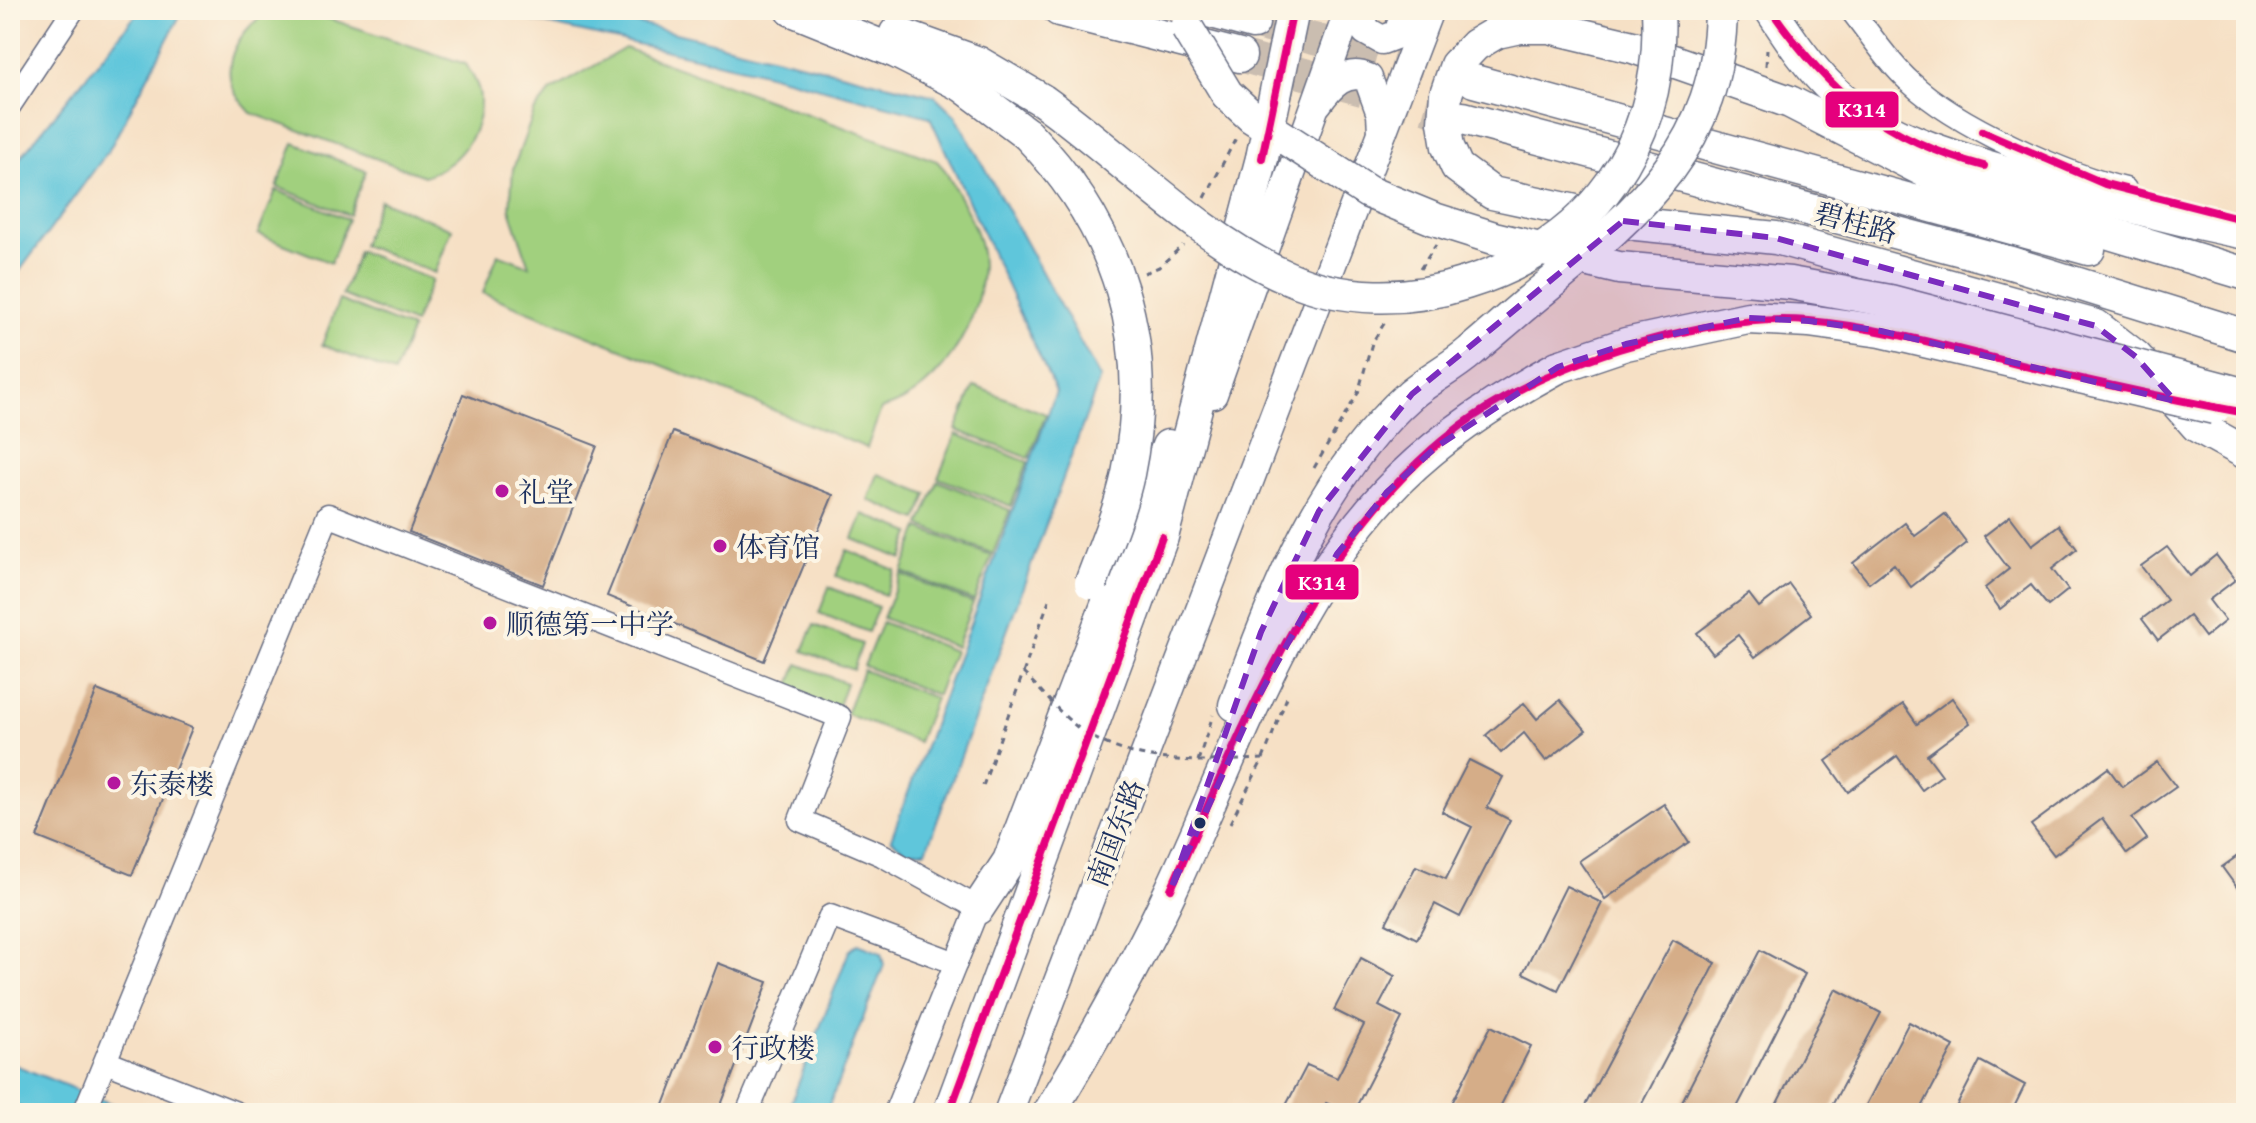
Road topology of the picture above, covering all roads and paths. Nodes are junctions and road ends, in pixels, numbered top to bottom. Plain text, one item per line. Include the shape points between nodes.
1 (73, 10) edge
2 (792, 10) edge
3 (800, 10) edge
4 (1059, 10) edge
5 (1182, 10) edge
6 (1205, 10) edge
7 (1293, 10) edge
8 (1349, 10) edge
9 (1366, 10) edge
10 (1406, 10) edge
11 (1429, 10) edge
12 (1658, 10) edge
13 (1721, 10) edge
14 (1771, 10) edge
15 (1851, 10) edge
16 (1253, 23) tunnel mouth
17 (1240, 56) tunnel mouth
18 (1474, 81) tunnel mouth
19 (10, 105) edge
20 (1314, 107) junction
21 (1463, 118) tunnel mouth
22 (1240, 130) dead end
23 (1382, 132) junction
24 (1202, 205) dead end
25 (2246, 220) edge
26 (2246, 233) edge
27 (1440, 239) dead end
28 (1184, 244) dead end
29 (2122, 259) junction
30 (2246, 277) edge
31 (1132, 278) dead end
32 (1414, 278) dead end
33 (1226, 295) junction
34 (2246, 295) edge
35 (1389, 317) dead end
36 (2246, 336) edge
37 (2246, 395) edge
38 (2246, 413) edge
39 (2246, 453) edge
40 (1311, 475) dead end
41 (1162, 537) junction
42 (1049, 600) dead end
43 (1023, 673) junction
44 (1293, 681) dead end
45 (983, 786) dead end
46 (1171, 889) junction
47 (978, 908) junction
48 (956, 963) junction
49 (106, 1062) junction
50 (88, 1104) edge
51 (236, 1113) edge
52 (747, 1113) edge
53 (895, 1113) edge
54 (949, 1113) edge
55 (1008, 1113) edge
56 (1049, 1113) edge

1 - 19 street
2 - 47 highway, bridge via 963,86 1027,134 1055,162 1097,224 1115,264 1132,331 1137,413 1128,475
3 - 12 highway, bridge via 865,23 979,63 1042,100 1258,262 1318,288 1356,295 1419,295 1495,274 1574,227 1602,196 1638,138 1660,43
4 - 17 highway
5 - 37 highway, bridge via 1214,75 1252,117 1368,192 1434,219 1619,268 1790,283 1890,301
6 - 16 highway
7 - 33 highway, bridge
8 - 20 main road
9 - 10 main road via 1366,31 1382,40 1398,34
11 - 23 main road, 南国东路
13 - 46 highway, bridge via 1721,38 1701,118 1679,159 1634,211 1471,351 1412,394 1368,441 1319,511 1261,632
14 - 26 highway via 1836,93 1903,137 1984,166 2171,219
15 - 25 street via 1907,80 1982,131 2105,184
18 - 29 highway
20 - 23 main road via 1344,77 1361,75 1375,89
20 - 41 main road
21 - 36 highway, 碧桂路 via 2011,263
22 - 24 path
23 - 55 main road, 南国东路
27 - 32 path
28 - 31 path via 1159,267
29 - 30 highway
29 - 34 highway
30 - 39 highway via 1956,187 1790,102 1633,47 1549,27 1497,32 1475,45 1456,65 1446,94 1444,122 1457,167 1492,193 1636,224 1776,238 2096,326 2136,357 2197,426
33 - 41 highway, 南国东路
33 - 47 highway via 1009,861
35 - 40 path via 1372,343 1358,393
38 - 46 highway, bridge via 1881,331 1809,321 1748,318 1626,344 1558,367 1436,447 1387,492 1337,554 1255,703
41 - 54 highway, 南国东路
42 - 43 path
43 - 44 path, bridge via 1076,726 1128,752 1159,760 1263,759
43 - 45 path
46 - 56 highway via 1127,980
47 - 48 street
47 - 49 street via 882,855 800,820 840,717 328,515
48 - 52 street via 830,916
48 - 53 street
49 - 50 street
49 - 51 street

